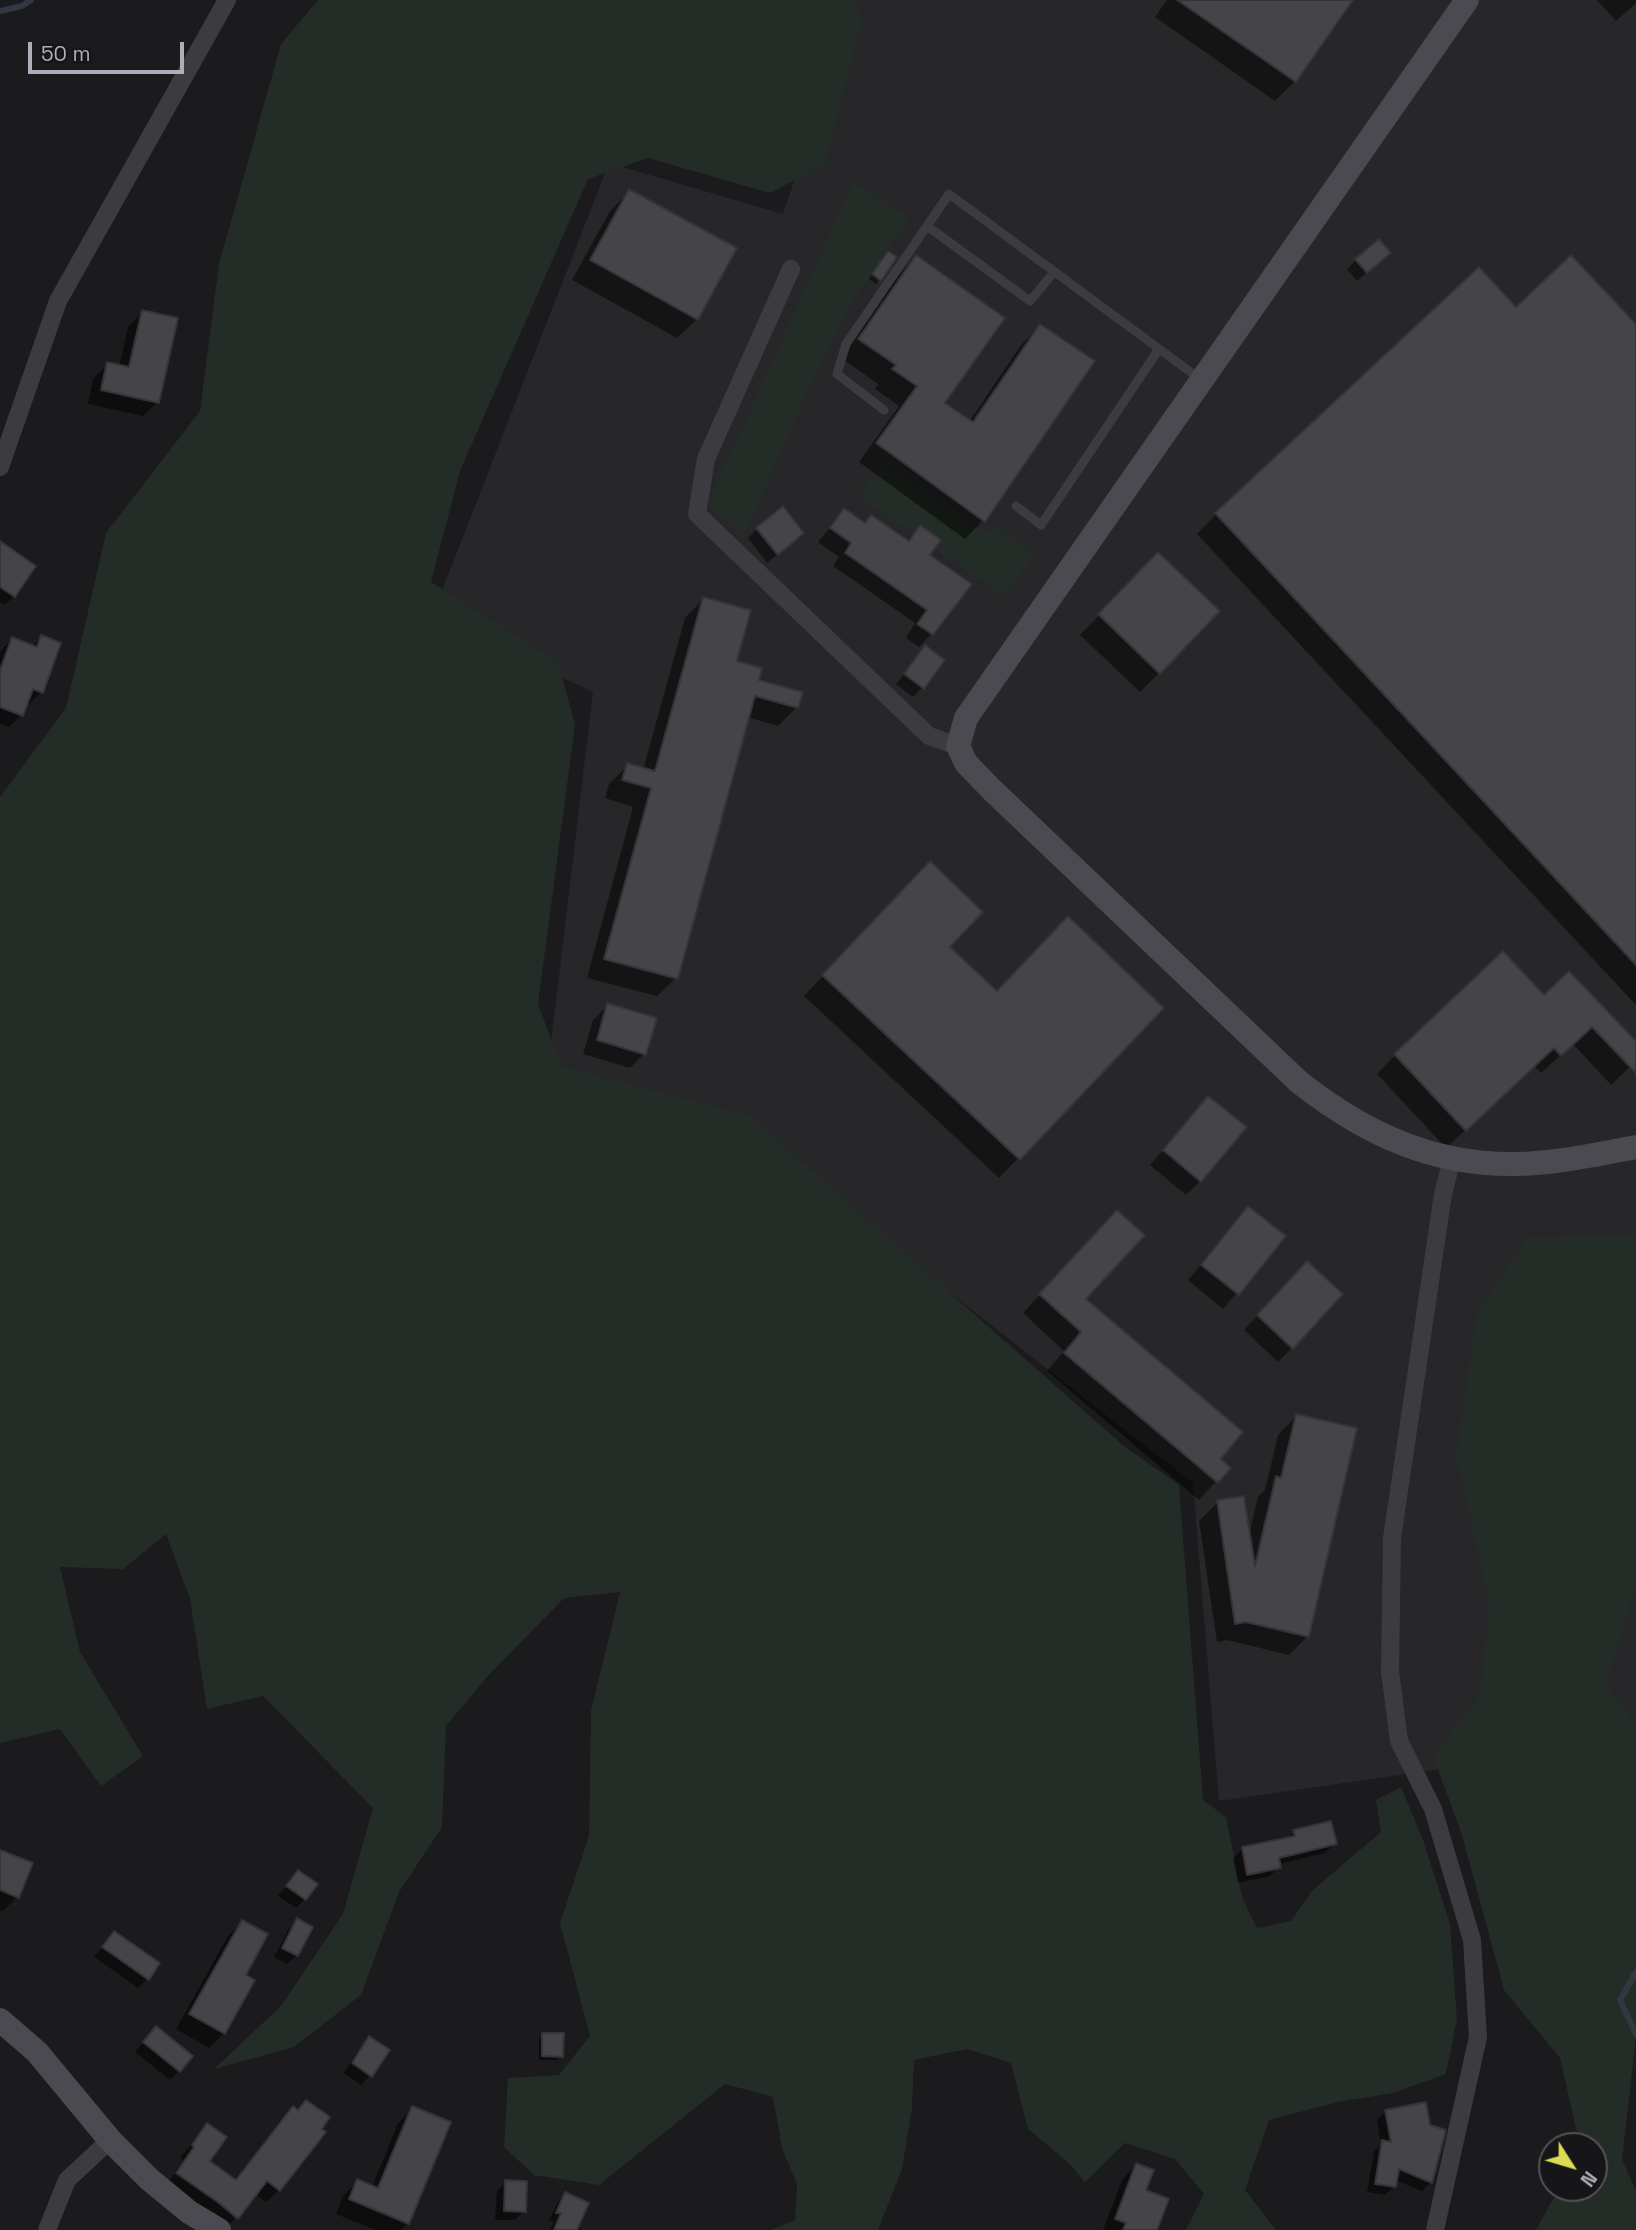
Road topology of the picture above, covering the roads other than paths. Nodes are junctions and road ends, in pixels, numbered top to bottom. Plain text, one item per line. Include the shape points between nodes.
1 (227, 0) edge
2 (1467, 0) edge
3 (927, 226) junction
4 (791, 269) dead end
5 (1054, 272) junction
6 (1159, 349) junction
7 (1201, 380) junction
8 (884, 410) dead end
9 (0, 467) edge
10 (1016, 506) dead end
11 (958, 746) junction
12 (1636, 1147) edge
13 (1452, 1159) junction
14 (0, 2020) edge
15 (110, 2140) junction
16 (47, 2230) edge
17 (219, 2230) edge
18 (1435, 2230) edge

1 - 9 street via 58,301
2 - 7 street
3 - 5 lane via 1030,301
3 - 5 lane via 949,194
3 - 8 lane via 846,344 837,374
4 - 11 street via 706,459 697,514 929,736
5 - 6 lane
6 - 7 lane
6 - 10 lane via 1041,525
7 - 11 street via 966,718
11 - 13 street via 966,763 991,789 1299,1082 1385,1138
12 - 13 street via 1521,1164
13 - 18 street via 1392,1538 1390,1672 1399,1741 1433,1809 1472,1940 1478,2037
14 - 15 street via 37,2052
15 - 16 street via 67,2180
15 - 17 street via 149,2179

